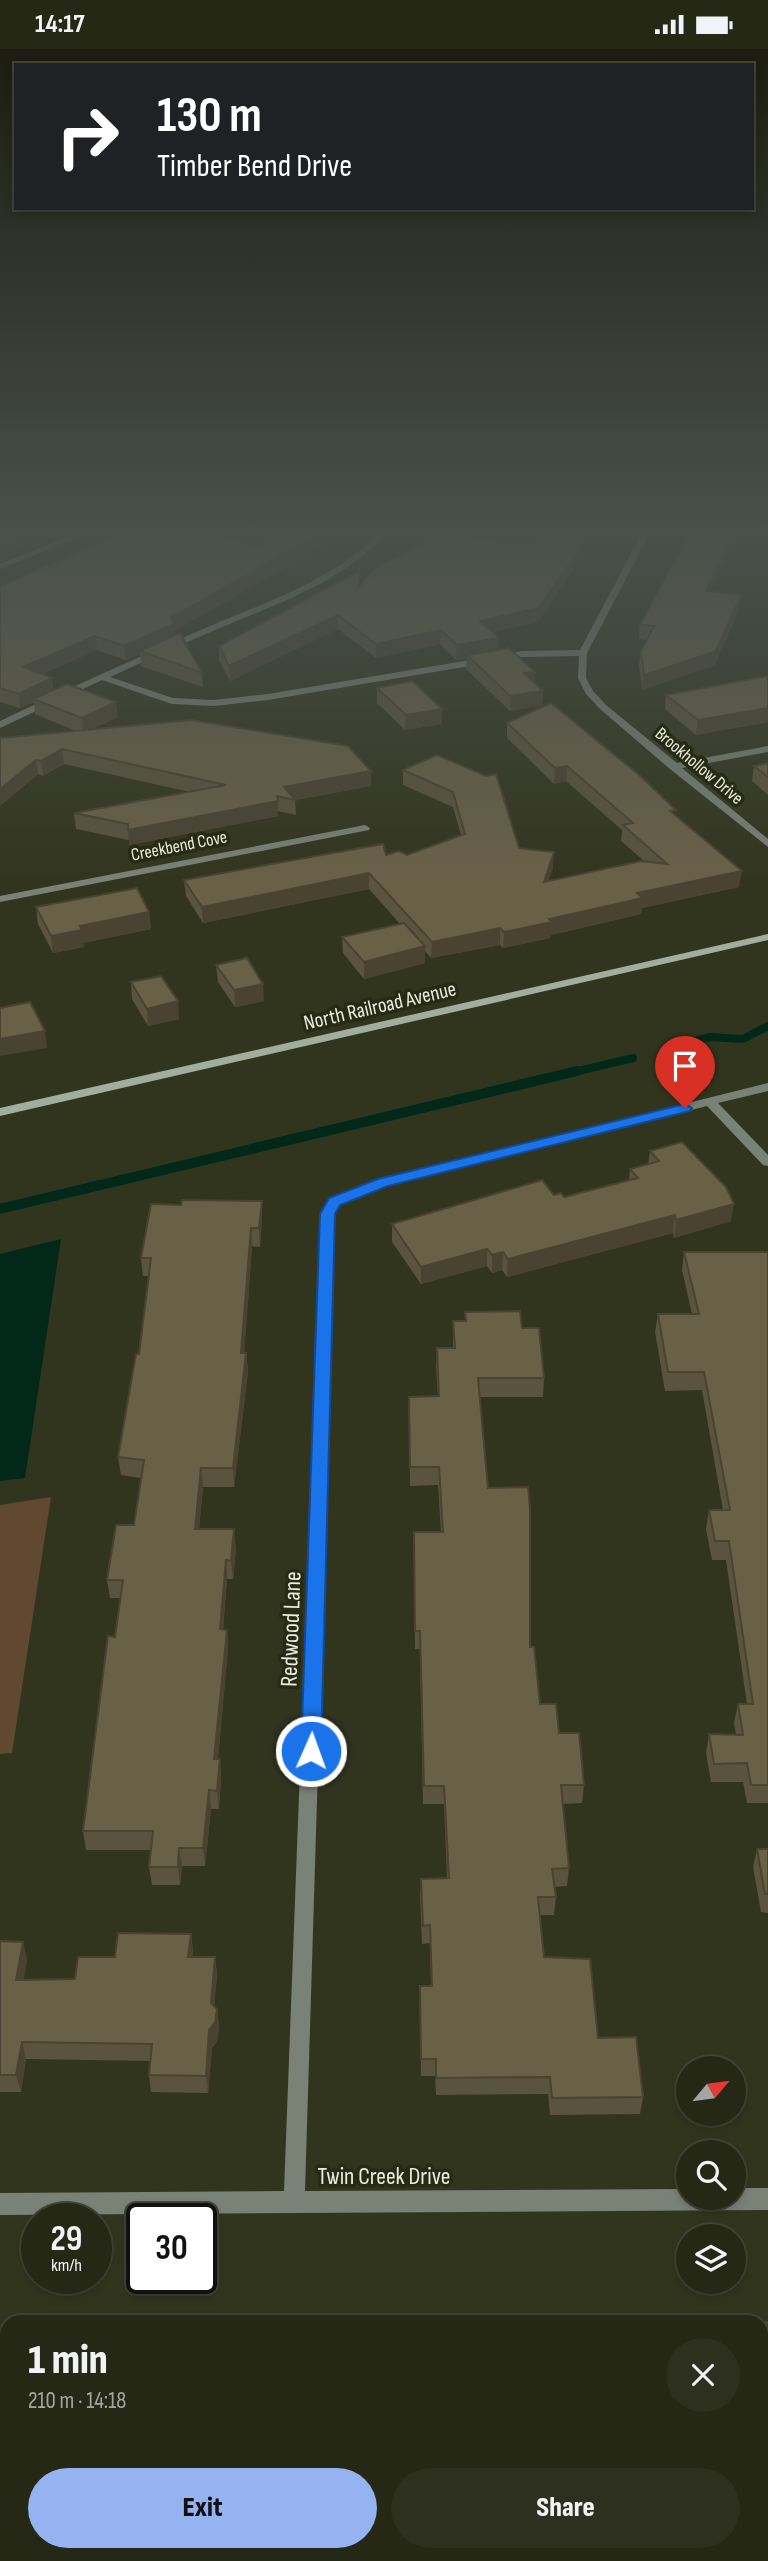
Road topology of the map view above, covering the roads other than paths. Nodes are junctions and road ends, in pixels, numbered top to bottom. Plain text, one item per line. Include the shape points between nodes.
1 (171, 646) edge
2 (587, 646) edge
3 (583, 653) junction
4 (101, 677) junction
5 (0, 725) edge
6 (768, 749) edge
7 (673, 767) junction
8 (365, 828) dead end
9 (768, 844) edge
10 (0, 899) edge
11 (768, 937) edge
12 (768, 1087) edge
13 (710, 1102) junction
14 (0, 1112) edge
15 (768, 1162) edge
16 (768, 2199) edge
17 (294, 2203) junction
18 (0, 2204) edge

1 - 4 street
2 - 3 street
3 - 4 street via 523,654 224,702 172,701
3 - 7 street, Brookhollow Drive via 582,678 589,692
4 - 5 street
6 - 7 street
7 - 9 street, Brookhollow Drive
8 - 10 street, Creekbend Cove
11 - 14 street, North Railroad Avenue
12 - 13 street
13 - 15 street
13 - 17 street, Redwood Lane via 383,1183 334,1202 328,1214
16 - 17 street, Twin Creek Drive
17 - 18 street, Twin Creek Drive

